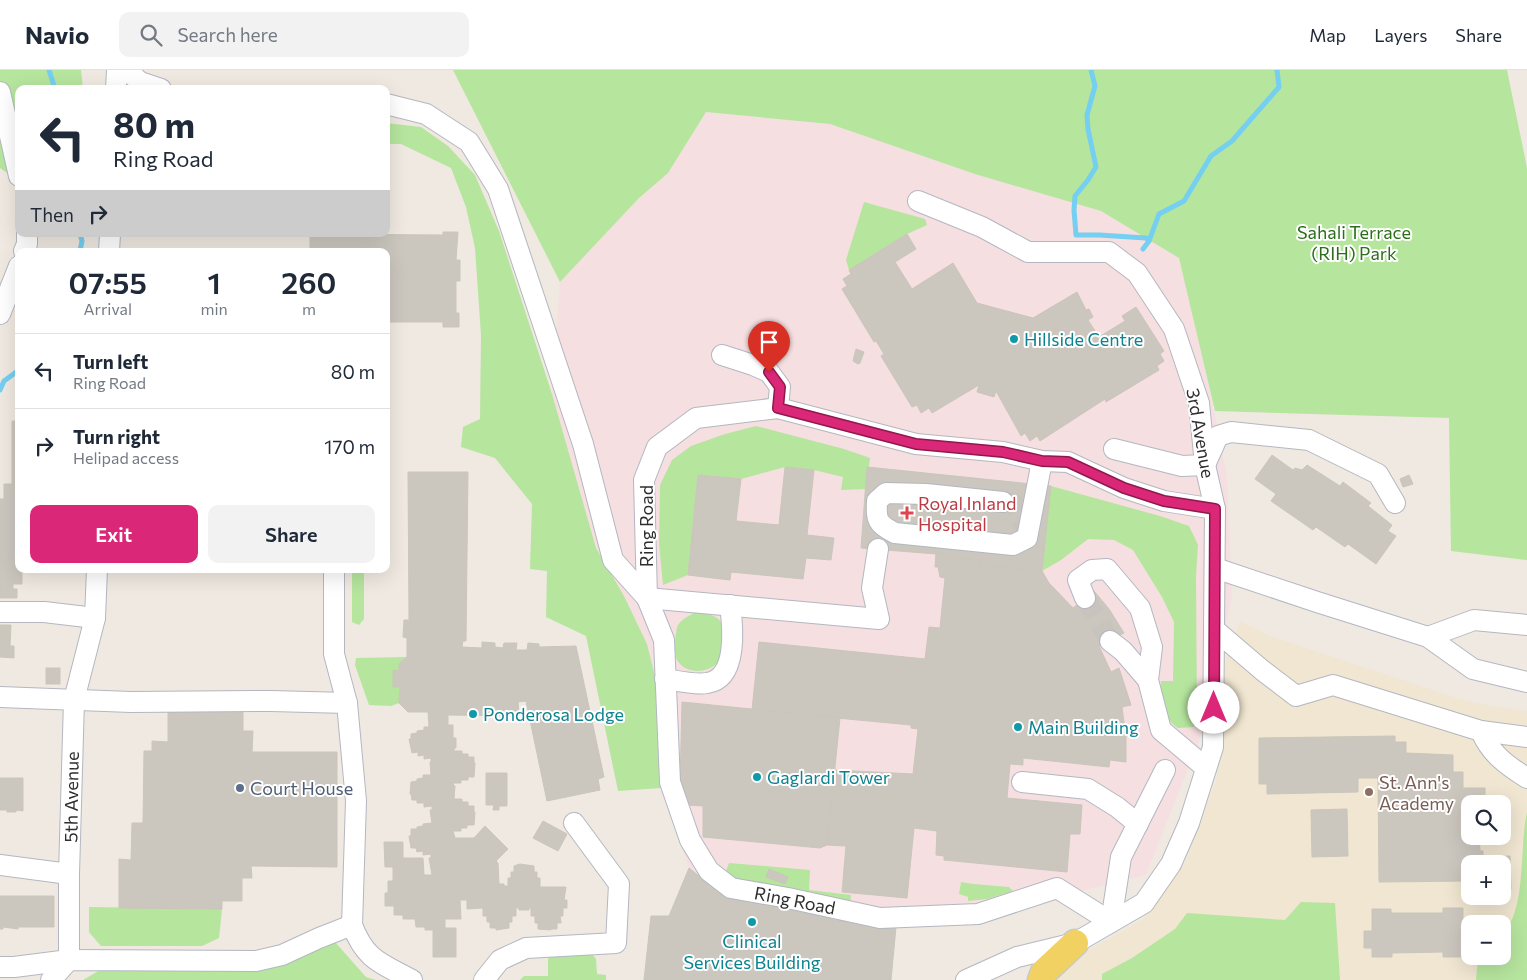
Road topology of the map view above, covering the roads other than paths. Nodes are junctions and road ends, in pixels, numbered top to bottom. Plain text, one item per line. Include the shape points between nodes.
1 (117, 70) edge
2 (127, 70) edge
3 (116, 85) edge
4 (149, 85) edge
5 (0, 92) edge
6 (390, 105) edge
7 (15, 158) edge
8 (918, 201) dead end
9 (15, 276) edge
10 (0, 314) edge
11 (722, 355) dead end
12 (778, 408) junction
13 (1114, 449) dead end
14 (1042, 461) junction
15 (1205, 465) junction
16 (1003, 502) tunnel mouth
17 (1395, 503) dead end
18 (1215, 509) junction
19 (878, 549) dead end
20 (1215, 568) junction
21 (97, 573) edge
22 (334, 573) edge
23 (647, 598) junction
24 (1085, 598) tunnel mouth
25 (730, 606) junction
26 (0, 612) edge
27 (95, 618) junction
28 (1527, 625) edge
29 (1214, 629) junction
30 (1428, 637) junction
31 (1110, 641) tunnel mouth
32 (665, 679) junction
33 (1148, 680) junction
34 (1527, 682) edge
35 (0, 697) edge
36 (74, 700) junction
37 (347, 703) junction
38 (1480, 731) junction
39 (1527, 737) edge
40 (1206, 768) junction
41 (1165, 770) dead end
42 (1527, 778) edge
43 (1022, 782) dead end
44 (574, 823) dead end
45 (1138, 824) junction
46 (0, 865) edge
47 (69, 874) junction
48 (1112, 922) junction
49 (352, 925) junction
50 (1075, 943) junction
51 (69, 960) junction
52 (9, 972) edge
53 (51, 980) edge
54 (412, 980) edge
55 (484, 980) edge
56 (966, 980) edge
57 (1041, 980) edge

1 - 3 street
2 - 4 street via 140,82
5 - 7 street
6 - 23 street via 426,114 469,142 498,189 583,444 613,560
8 - 15 street, 3rd Avenue via 982,227 1028,252 1109,252 1137,273 1174,329 1199,403
9 - 10 street
11 - 12 street via 769,372 780,387
12 - 14 street, Ring Road via 916,444 1003,452
12 - 23 street, Ring Road via 696,418 657,447 644,480
13 - 15 street via 1182,466
14 - 16 street via 1027,538 1013,545 895,533 882,527 876,516 877,501 886,493
14 - 18 street, Ring Road via 1068,462 1124,488 1164,501
15 - 17 street via 1218,436 1231,432 1309,440 1378,474
15 - 18 street, 3rd Avenue
18 - 20 street, 3rd Avenue
19 - 25 street via 872,588 879,619
20 - 29 street, 3rd Avenue
20 - 30 street
21 - 27 street, 5th Avenue
22 - 37 street via 334,654
23 - 25 street
23 - 32 street, Ring Road via 664,640
24 - 33 street via 1078,580 1092,570 1107,569 1140,608 1152,647
25 - 32 street via 733,628 730,662 719,678 709,683
26 - 27 street via 44,612
27 - 36 street, 5th Avenue
28 - 30 street via 1474,620
29 - 38 street via 1296,696 1333,685
29 - 40 street, 3rd Avenue via 1213,747
30 - 34 street via 1472,669
31 - 33 street
32 - 48 street, Ring Road via 670,782 690,840 709,871 731,888 880,918 978,914 1057,888
33 - 40 street via 1161,730
35 - 36 street
36 - 37 street
36 - 47 street, 5th Avenue
37 - 49 street via 356,801
38 - 39 street
38 - 42 street via 1486,744 1508,767
40 - 48 street, 3rd Avenue via 1189,823 1171,864 1144,903
41 - 45 street
43 - 45 street via 1088,788
44 - 55 street via 619,884 616,943 526,948 500,960
45 - 48 street via 1121,857
46 - 47 street
47 - 51 street, 5th Avenue
48 - 50 street, 3rd Avenue
49 - 51 street via 282,955 256,961
49 - 54 street via 359,943 374,960
50 - 56 street, 3rd Avenue via 1017,957
50 - 57 main road via 1044,972
51 - 52 street
51 - 53 street

